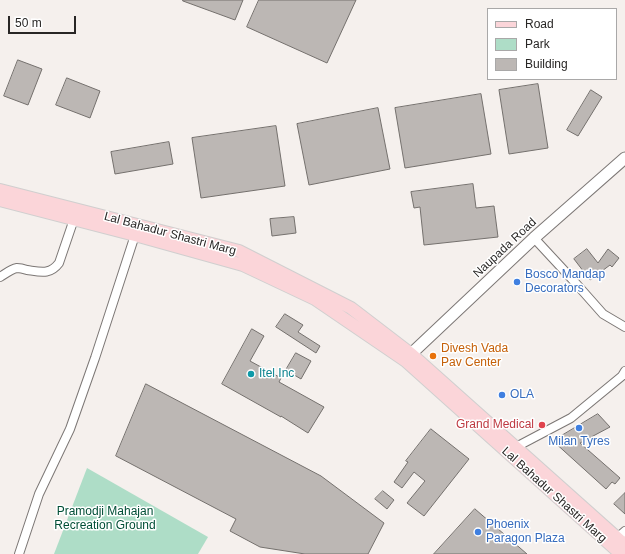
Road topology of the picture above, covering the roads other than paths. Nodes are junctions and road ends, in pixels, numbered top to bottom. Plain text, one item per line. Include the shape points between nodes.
1 (625, 158) edge
2 (0, 190) edge
3 (0, 200) edge
4 (74, 219) junction
5 (136, 230) junction
6 (534, 238) junction
7 (239, 251) junction
8 (236, 263) junction
9 (0, 277) edge
10 (625, 327) edge
11 (408, 357) junction
12 (625, 371) edge
13 (516, 447) junction
14 (622, 538) edge
15 (19, 554) edge
16 (621, 554) edge

1 - 6 street, Naupada Road
2 - 5 main road, Lal Bahadur Shastri Marg
3 - 4 main road, Lal Bahadur Shastri Marg
4 - 5 main road, Lal Bahadur Shastri Marg
4 - 9 street via 59,263 54,269 37,272 18,268
5 - 7 main road, Lal Bahadur Shastri Marg
5 - 8 main road, Lal Bahadur Shastri Marg
5 - 15 street via 96,358 70,429 39,494
6 - 10 street via 603,314
6 - 11 street, Naupada Road
7 - 8 main road
7 - 11 main road, Lal Bahadur Shastri Marg via 351,308
8 - 11 main road, Lal Bahadur Shastri Marg via 276,286 315,299
11 - 13 main road, Lal Bahadur Shastri Marg
11 - 16 main road, Lal Bahadur Shastri Marg
12 - 13 street via 571,418
13 - 14 main road, Lal Bahadur Shastri Marg

